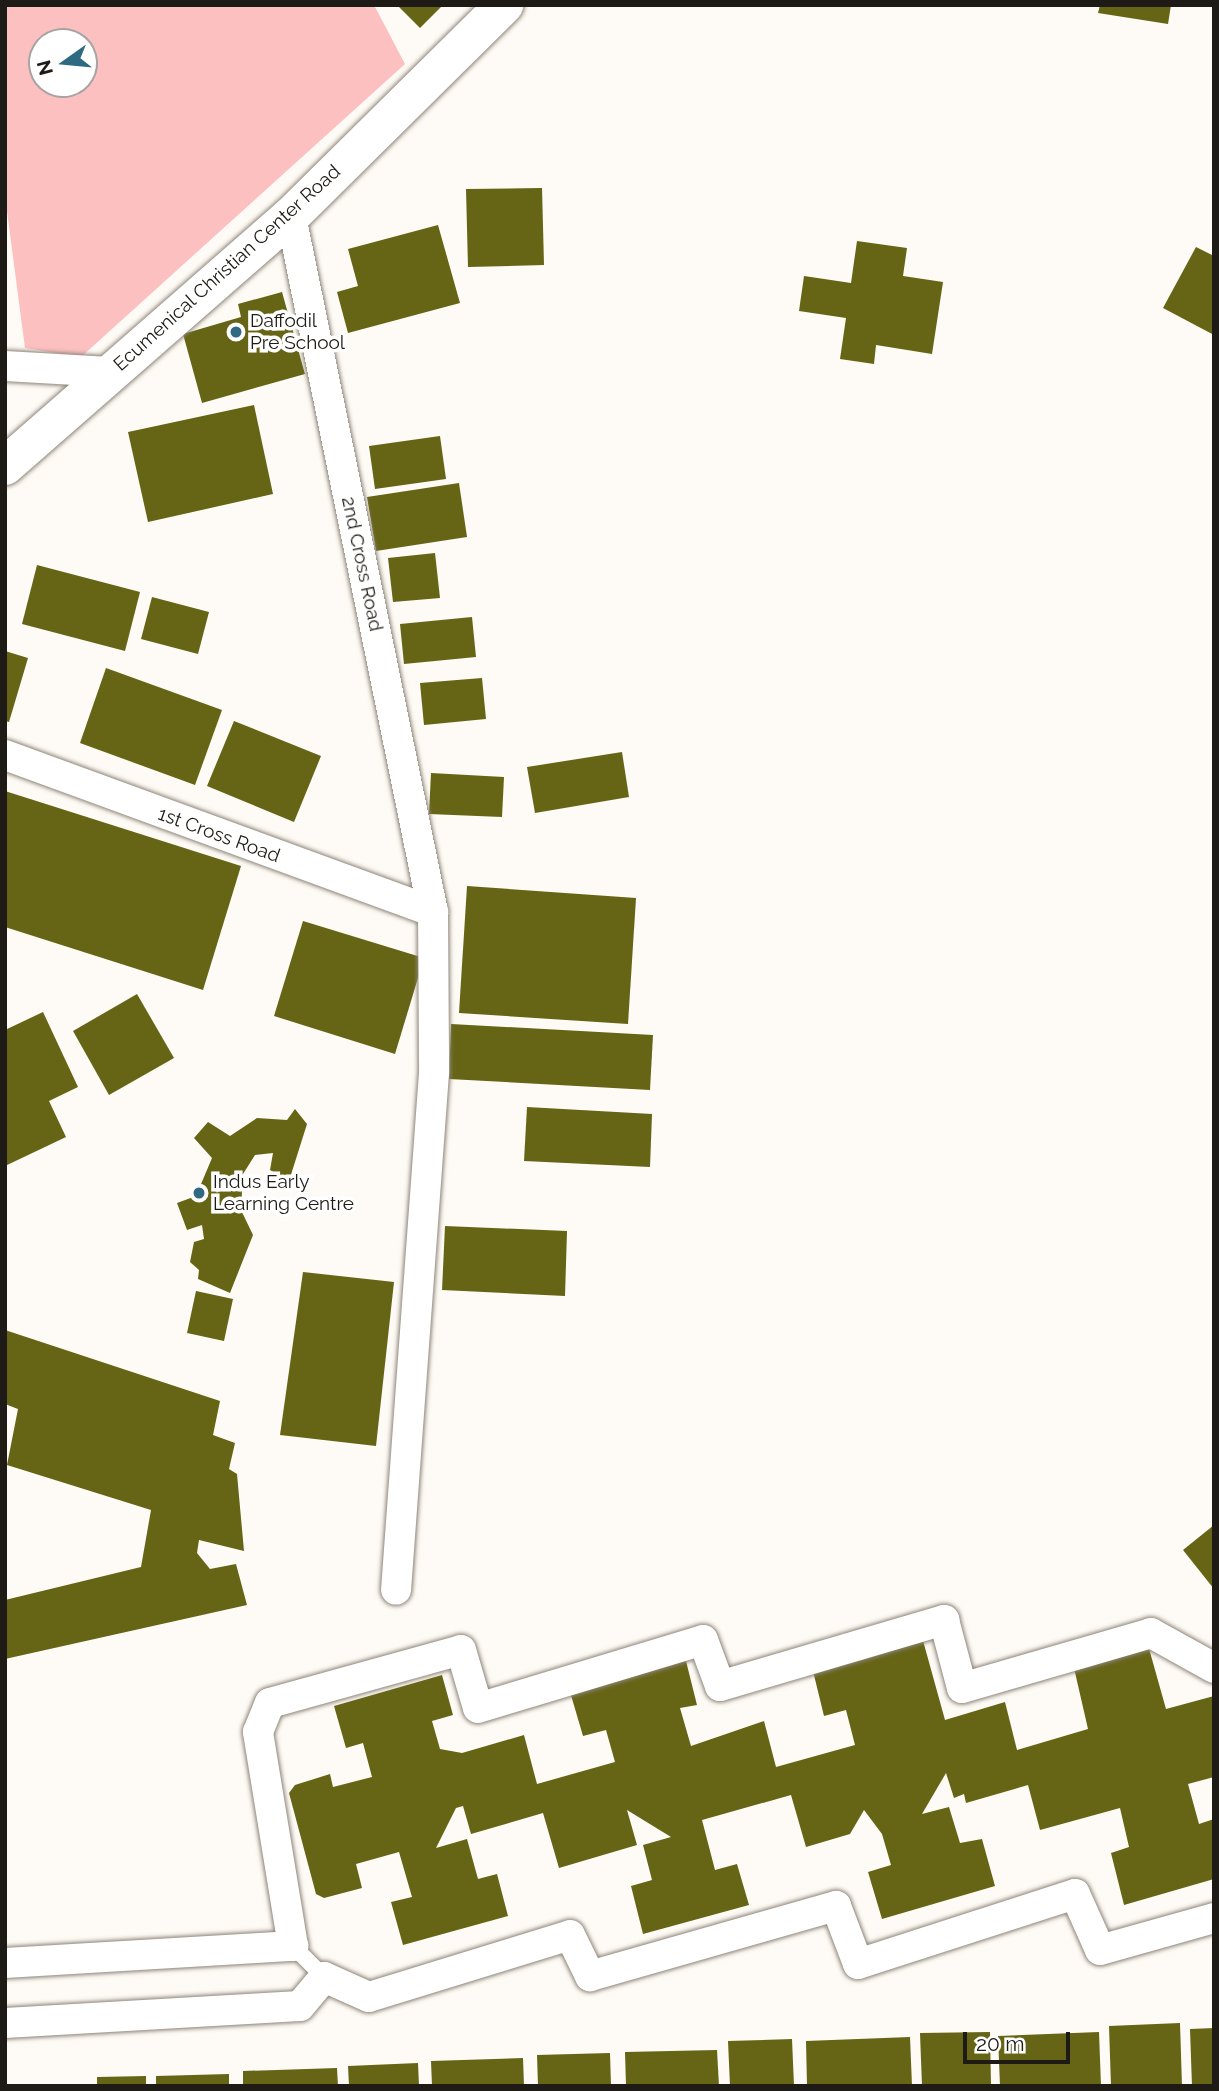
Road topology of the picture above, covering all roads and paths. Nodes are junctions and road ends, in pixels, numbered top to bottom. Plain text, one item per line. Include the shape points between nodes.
1 (504, 5) edge
2 (291, 216) junction
3 (5, 366) edge
4 (110, 372) junction
5 (5, 466) edge
6 (5, 755) edge
7 (433, 912) junction
8 (396, 1590) dead end
9 (1214, 1668) edge
10 (1214, 1918) edge
11 (293, 1946) junction
12 (5, 1964) edge
13 (324, 1977) junction
14 (5, 2023) edge

1 - 2 street, Ecumenical Christian Center Road
2 - 4 street, Ecumenical Christian Center Road
2 - 7 street, 2nd Cross Road
3 - 4 street
4 - 5 street, Ecumenical Christian Center Road
6 - 7 street, 1st Cross Road
7 - 8 street, 2nd Cross Road via 434,1073
9 - 11 street via 1151,1633 962,1688 944,1620 720,1686 703,1640 478,1708 461,1650 270,1703 258,1732
10 - 13 street via 1100,1950 1075,1894 858,1964 836,1906 590,1976 570,1935 369,1997
11 - 12 street
11 - 13 lane
13 - 14 street via 300,2006

